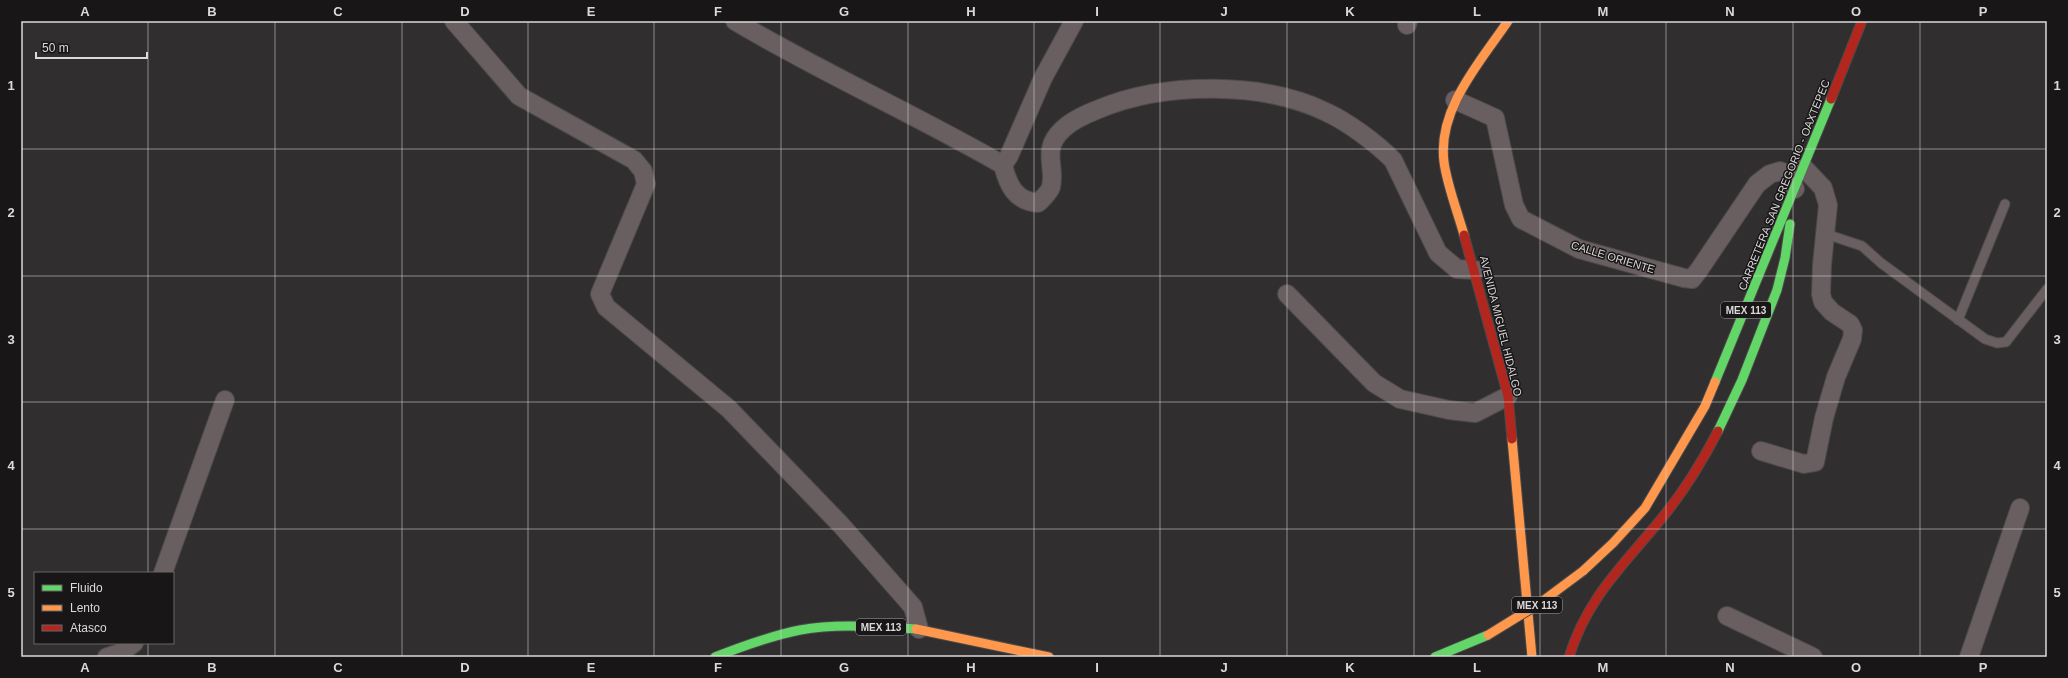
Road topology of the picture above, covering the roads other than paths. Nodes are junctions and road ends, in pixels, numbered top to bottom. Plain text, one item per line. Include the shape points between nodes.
1 (454, 21) edge
2 (735, 21) edge
3 (1074, 21) edge
4 (1507, 21) edge
5 (1862, 21) edge
6 (1455, 100) junction
7 (1002, 165) junction
8 (1804, 168) junction
9 (1795, 189) junction
10 (2005, 204) dead end
11 (1826, 234) junction
12 (1475, 270) junction
13 (2047, 289) edge
14 (1287, 294) dead end
15 (1958, 320) junction
16 (1508, 396) junction
17 (225, 400) dead end
18 (1761, 450) dead end
19 (2020, 508) dead end
20 (163, 572) edge
21 (1727, 616) dead end
22 (919, 629) junction
23 (133, 644) edge
24 (107, 657) edge
25 (715, 657) edge
26 (1049, 657) edge
27 (1435, 657) edge
28 (1532, 657) edge
29 (1569, 657) edge
30 (1813, 657) edge
31 (1969, 657) edge

1 - 22 street via 519,96 634,160 644,171 646,184 600,294 606,307 729,409 841,525 913,607
2 - 7 street via 783,50
3 - 7 street via 1043,78 1009,156
4 - 6 main road, AVENIDA MIGUEL HIDALGO
5 - 8 main road, CARRETERA SAN GREGORIO - OAXTEPEC / MEX 113
6 - 9 street, CALLE ORIENTE via 1495,118 1514,205 1521,219 1578,249 1684,278 1692,279 1699,270 1757,184 1770,174 1780,171 1790,175
6 - 12 main road, AVENIDA MIGUEL HIDALGO via 1444,129 1444,162
7 - 12 street via 1008,183 1018,197 1038,203 1051,188 1049,155 1058,133 1085,114 1118,101 1180,90 1232,90 1282,97 1327,112 1382,149 1393,160 1438,253 1457,269
8 - 9 main road, CARRETERA SAN GREGORIO - OAXTEPEC / MEX 113
8 - 11 street via 1823,188 1828,205
9 - 27 main road, CARRETERA SAN GREGORIO - OAXTEPEC / MEX 113, bridge via 1705,406 1645,508 1583,571 1540,603 1488,635
9 - 29 main road via 1784,264 1769,312 1730,410 1716,438 1680,494 1597,596 1572,643
10 - 15 lane
11 - 15 lane via 1862,246
11 - 18 street via 1822,265 1823,302 1832,312 1850,324 1853,330 1824,418 1817,456 1815,462 1804,464
12 - 16 main road, AVENIDA MIGUEL HIDALGO
13 - 15 lane via 2006,342 1998,343 1985,339
14 - 16 street via 1374,383 1400,399 1475,413
16 - 28 main road, AVENIDA MIGUEL HIDALGO
17 - 20 street
19 - 31 street
21 - 30 street
22 - 25 main road, MEX 113 via 859,626 801,630 756,642
22 - 26 main road, MEX 113
23 - 24 street via 120,653

